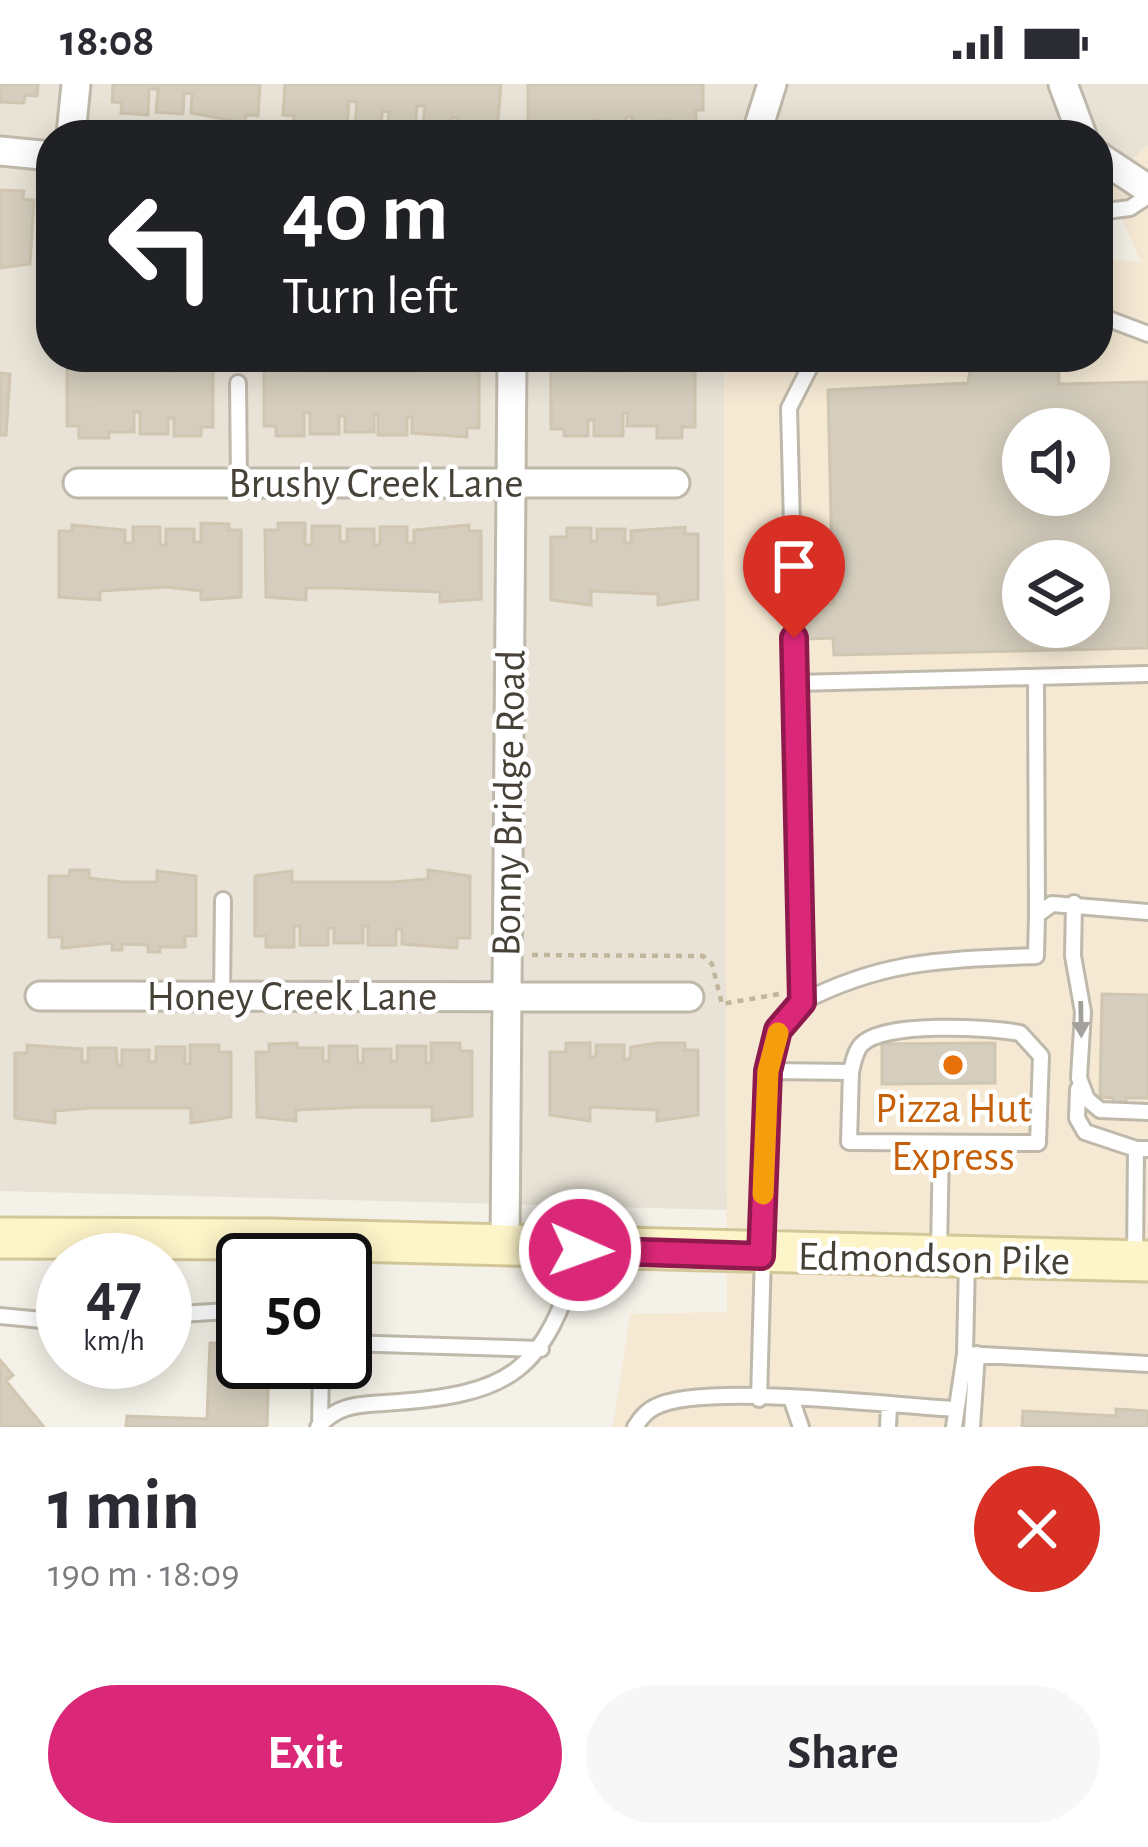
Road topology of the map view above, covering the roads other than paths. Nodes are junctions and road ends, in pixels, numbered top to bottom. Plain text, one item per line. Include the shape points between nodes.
1 (76, 84) edge
2 (772, 84) edge
3 (1063, 84) edge
4 (72, 120) edge
5 (761, 120) edge
6 (1073, 120) edge
7 (0, 152) edge
8 (36, 155) edge
9 (1113, 167) edge
10 (1148, 192) edge
11 (1113, 210) edge
12 (1113, 321) edge
13 (1148, 334) edge
14 (512, 372) edge
15 (807, 372) edge
16 (238, 382) dead end
17 (78, 483) dead end
18 (675, 483) dead end
19 (238, 484) junction
20 (513, 485) junction
21 (1148, 674) edge
22 (1036, 678) junction
23 (796, 683) junction
24 (223, 900) dead end
25 (1074, 903) junction
26 (1148, 912) edge
27 (1037, 915) junction
28 (40, 996) dead end
29 (222, 997) junction
30 (506, 997) junction
31 (689, 998) dead end
32 (802, 1002) junction
33 (768, 1071) junction
34 (851, 1072) junction
35 (1079, 1078) junction
36 (1148, 1112) edge
37 (941, 1143) junction
38 (1142, 1149) edge
39 (0, 1238) edge
40 (505, 1248) junction
41 (580, 1250) junction
42 (761, 1256) junction
43 (953, 1260) junction
44 (1142, 1262) edge
45 (0, 1316) edge
46 (36, 1319) edge
47 (372, 1344) edge
48 (541, 1349) junction
49 (971, 1354) junction
50 (1148, 1364) edge
51 (320, 1389) edge
52 (759, 1399) junction
53 (792, 1401) junction
54 (889, 1406) junction
55 (955, 1409) junction
56 (319, 1426) edge
57 (635, 1427) edge
58 (801, 1427) edge
59 (888, 1427) edge
60 (954, 1427) edge
61 (972, 1427) edge

1 - 4 street
2 - 5 street
3 - 6 street
7 - 8 street
9 - 10 street
10 - 11 lane
12 - 13 lane
14 - 20 street, Bonny Bridge Road
15 - 23 lane via 789,408
16 - 19 lane
17 - 19 street, Brushy Creek Lane
18 - 20 street, Brushy Creek Lane
19 - 20 street, Brushy Creek Lane
20 - 30 street, Bonny Bridge Road
21 - 22 lane
22 - 23 lane
22 - 27 lane
23 - 32 lane
24 - 29 lane
25 - 26 lane
25 - 27 lane
25 -> 35 lane
27 - 32 lane via 1036,956 911,961
28 - 29 street, Honey Creek Lane
29 - 30 street, Honey Creek Lane
30 - 31 street, Honey Creek Lane
30 - 40 street, Bonny Bridge Road
32 - 33 lane via 778,1030
33 - 34 lane
33 - 42 lane
34 - 37 lane via 849,1142
34 - 37 lane via 861,1045 896,1032 1029,1036 1042,1062 1038,1143
35 - 36 lane via 1096,1108
35 - 38 lane via 1077,1118 1085,1132
37 - 43 lane
38 - 44 lane
39 - 40 main road, Edmondson Pike
40 - 41 main road, Edmondson Pike
41 - 42 main road, Edmondson Pike
41 - 48 lane
42 - 43 main road, Edmondson Pike
42 - 52 lane
43 - 44 main road, Edmondson Pike
43 - 49 lane
45 - 46 lane
47 - 48 lane
48 - 56 lane via 490,1386 341,1407
49 - 50 lane
49 - 55 lane
49 - 61 lane
51 - 56 lane
52 - 53 lane
52 - 57 lane via 671,1401
53 - 54 lane
53 - 58 lane
54 - 55 lane
54 - 59 lane
55 - 60 lane

